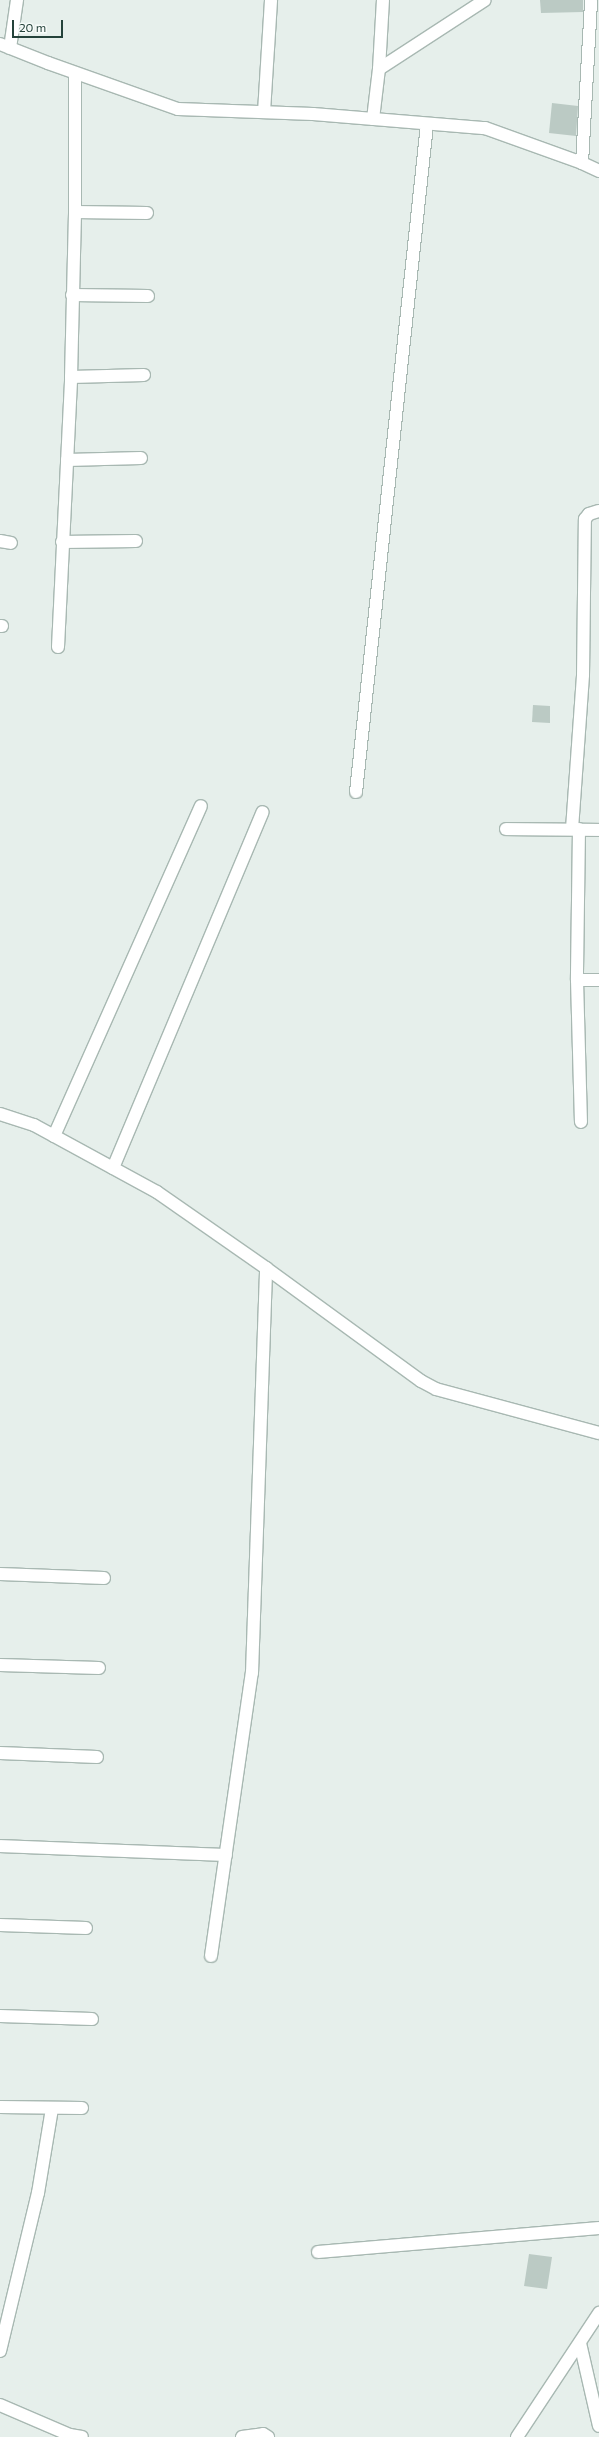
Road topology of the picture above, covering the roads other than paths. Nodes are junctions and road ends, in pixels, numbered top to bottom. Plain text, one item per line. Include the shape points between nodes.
1 (18, 0) edge
2 (271, 0) edge
3 (383, 0) edge
4 (485, 0) edge
5 (591, 0) edge
6 (5, 46) edge
7 (379, 69) junction
8 (75, 73) junction
9 (264, 112) junction
10 (373, 119) junction
11 (428, 124) junction
12 (582, 163) junction
13 (599, 171) edge
14 (75, 212) junction
15 (147, 213) dead end
16 (72, 295) junction
17 (148, 296) dead end
18 (144, 375) dead end
19 (71, 377) junction
20 (141, 458) dead end
21 (67, 460) junction
22 (599, 512) edge
23 (136, 541) dead end
24 (62, 542) junction
25 (58, 647) dead end
26 (356, 792) dead end
27 (201, 806) dead end
28 (263, 812) dead end
29 (506, 829) dead end
30 (576, 829) junction
31 (599, 830) edge
32 (577, 980) junction
33 (599, 980) edge
34 (0, 1114) edge
35 (581, 1122) dead end
36 (54, 1136) junction
37 (113, 1168) junction
38 (266, 1268) junction
39 (599, 1433) edge
40 (0, 1574) edge
41 (104, 1578) dead end
42 (0, 1665) edge
43 (99, 1668) dead end
44 (0, 1753) edge
45 (97, 1757) dead end
46 (0, 1846) edge
47 (226, 1855) junction
48 (0, 1925) edge
49 (86, 1928) dead end
50 (211, 1956) dead end
51 (0, 2016) edge
52 (92, 2019) dead end
53 (0, 2106) edge
54 (52, 2108) junction
55 (82, 2108) dead end
56 (599, 2228) edge
57 (318, 2252) dead end
58 (599, 2313) edge
59 (580, 2343) junction
60 (0, 2352) edge
61 (0, 2405) edge
62 (599, 2426) edge
63 (82, 2437) edge
64 (242, 2437) edge
65 (268, 2437) edge
66 (517, 2437) edge

1 - 6 street
2 - 9 street
3 - 7 street
4 - 7 street
5 - 12 street
6 - 8 street
7 - 10 street
8 - 9 street via 178,108
8 - 14 street
9 - 10 street
10 - 11 street
11 - 12 street via 485,128
11 - 26 street
12 - 13 street
14 - 15 street
14 - 16 street
16 - 17 street
16 - 19 street
18 - 19 street
19 - 21 street
20 - 21 street
21 - 24 street
22 - 30 street via 589,514 585,519 583,675
23 - 24 street
24 - 25 street
27 - 36 street
28 - 37 street
29 - 30 street
30 - 31 street
30 - 32 street
32 - 33 street
32 - 35 street
34 - 36 street via 34,1125
36 - 37 street
37 - 38 street via 157,1192
38 - 39 street via 421,1381 436,1389
38 - 47 street via 252,1673
40 - 41 street
42 - 43 street
44 - 45 street
46 - 47 street
47 - 50 street
48 - 49 street
51 - 52 street
53 - 54 street
54 - 55 street
54 - 60 street via 38,2193
56 - 57 street
58 - 59 street
59 - 62 street
59 - 66 street
61 - 63 street via 70,2435
64 - 65 street via 263,2434

